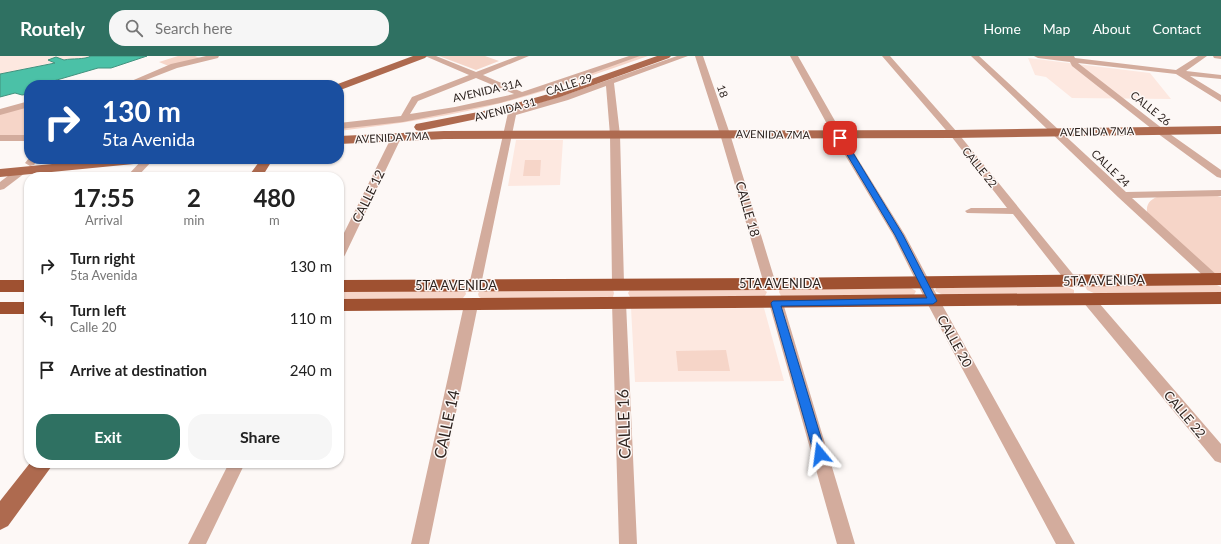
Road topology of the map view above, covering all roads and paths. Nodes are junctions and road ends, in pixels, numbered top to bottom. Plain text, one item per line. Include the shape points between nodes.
1 (214, 56) edge
2 (410, 56) edge
3 (422, 56) edge
4 (429, 56) edge
5 (525, 56) edge
6 (636, 56) edge
7 (653, 56) edge
8 (666, 56) edge
9 (684, 56) edge
10 (794, 56) edge
11 (886, 56) edge
12 (976, 56) edge
13 (1038, 56) edge
14 (1203, 56) edge
15 (1217, 56) edge
16 (1221, 57) edge
17 (700, 58) edge
18 (1074, 58) edge
19 (1178, 72) junction
20 (476, 75) junction
21 (1221, 77) edge
22 (139, 80) edge
23 (344, 80) edge
24 (610, 82) junction
25 (344, 85) edge
26 (521, 94) junction
27 (1221, 99) edge
28 (24, 105) edge
29 (510, 111) junction
30 (0, 112) edge
31 (403, 119) junction
32 (344, 125) edge
33 (369, 130) junction
34 (1221, 130) edge
35 (1160, 131) junction
36 (1057, 132) junction
37 (344, 133) edge
38 (394, 134) junction
39 (615, 134) junction
40 (726, 134) junction
41 (954, 134) junction
42 (507, 135) junction
43 (838, 135) junction
44 (0, 138) edge
45 (24, 138) edge
46 (344, 139) edge
47 (28, 164) edge
48 (36, 164) edge
49 (144, 164) edge
50 (0, 167) edge
51 (136, 172) edge
52 (0, 173) edge
53 (1221, 175) edge
54 (0, 187) edge
55 (1221, 193) edge
56 (1122, 194) junction
57 (1162, 194) junction
58 (1207, 194) junction
59 (1221, 197) edge
60 (971, 211) dead end
61 (1016, 211) junction
62 (1149, 220) junction
63 (344, 244) edge
64 (1217, 279) edge
65 (1072, 281) junction
66 (924, 282) junction
67 (618, 283) junction
68 (24, 284) edge
69 (770, 284) junction
70 (475, 285) junction
71 (0, 286) edge
72 (344, 286) edge
73 (1221, 298) edge
74 (1088, 299) junction
75 (933, 301) junction
76 (619, 303) junction
77 (776, 303) junction
78 (344, 305) edge
79 (471, 305) junction
80 (0, 308) edge
81 (24, 308) edge
82 (1221, 456) edge
83 (38, 468) edge
84 (235, 468) edge
85 (0, 518) edge
86 (197, 544) edge
87 (420, 544) edge
88 (628, 544) edge
89 (846, 544) edge
90 (1066, 544) edge

1 - 22 street via 174,66
2 - 23 main road
3 - 25 main road
4 - 20 street
5 - 20 street
6 - 26 street, AVENIDA 31A
7 - 33 main road, AVENIDA 31 via 510,103 470,113
8 - 29 main road, AVENIDA 31
9 - 17 street
9 - 24 street, CALLE 29
10 - 43 street, CALLE 20
11 - 41 street, CALLE 22
12 - 36 street, CALLE 24
13 - 18 street
14 - 19 street
15 - 16 street
17 - 40 street, 18
18 - 19 street
18 - 35 street, CALLE 26
19 - 21 street
19 - 27 street
20 - 26 street
20 - 31 street via 416,100
24 - 29 street, CALLE 29 via 565,98
24 - 39 street
26 - 31 street, AVENIDA 31A
28 - 30 street
29 - 38 main road, AVENIDA 31
29 - 42 street
31 - 32 street, AVENIDA 31A
33 - 37 main road, AVENIDA 31
33 - 38 main road, AVENIDA 7MA
34 - 35 main road, AVENIDA 7MA
35 - 36 main road, AVENIDA 7MA
35 - 53 street, CALLE 26
36 - 41 main road, AVENIDA 7MA
36 - 56 street, CALLE 24
38 - 42 main road, AVENIDA 7MA
38 - 46 main road, AVENIDA 7MA
38 - 63 street, CALLE 12
39 - 40 main road, AVENIDA 7MA
39 - 42 main road, AVENIDA 7MA
39 - 67 street
40 - 43 main road, AVENIDA 7MA
40 - 69 street, CALLE 18
41 - 43 main road, AVENIDA 7MA
41 - 61 street, CALLE 22
42 - 70 street
43 - 66 street, CALLE 20 via 899,235
44 - 45 street
47 - 50 main road
47 - 52 main road
47 - 54 street
48 - 50 main road
49 - 51 street
55 - 58 street
56 - 57 street
56 - 62 street, CALLE 24
57 - 58 street
57 - 62 street via 1153,198 1148,205 1146,210
58 - 59 street
60 - 61 street
61 - 65 street, CALLE 22
62 - 64 street, CALLE 24
64 - 65 highway, 5TA AVENIDA
65 - 66 highway, 5TA AVENIDA
66 - 69 highway, 5TA AVENIDA
66 - 75 street, CALLE 20
67 - 69 highway, 5TA AVENIDA
67 - 70 highway, 5TA AVENIDA
68 - 71 highway
70 - 72 highway, 5TA AVENIDA
73 - 74 highway, 5TA AVENIDA
74 - 75 highway, 5TA AVENIDA
74 - 82 street, CALLE 22
75 - 77 highway, 5TA AVENIDA
75 - 90 street, CALLE 20
76 - 77 highway, 5TA AVENIDA
76 - 79 highway, 5TA AVENIDA
76 - 88 street, CALLE 16
77 - 89 street
78 - 79 highway, 5TA AVENIDA
79 - 87 street, CALLE 14
80 - 81 highway
83 - 85 main road
84 - 86 street

